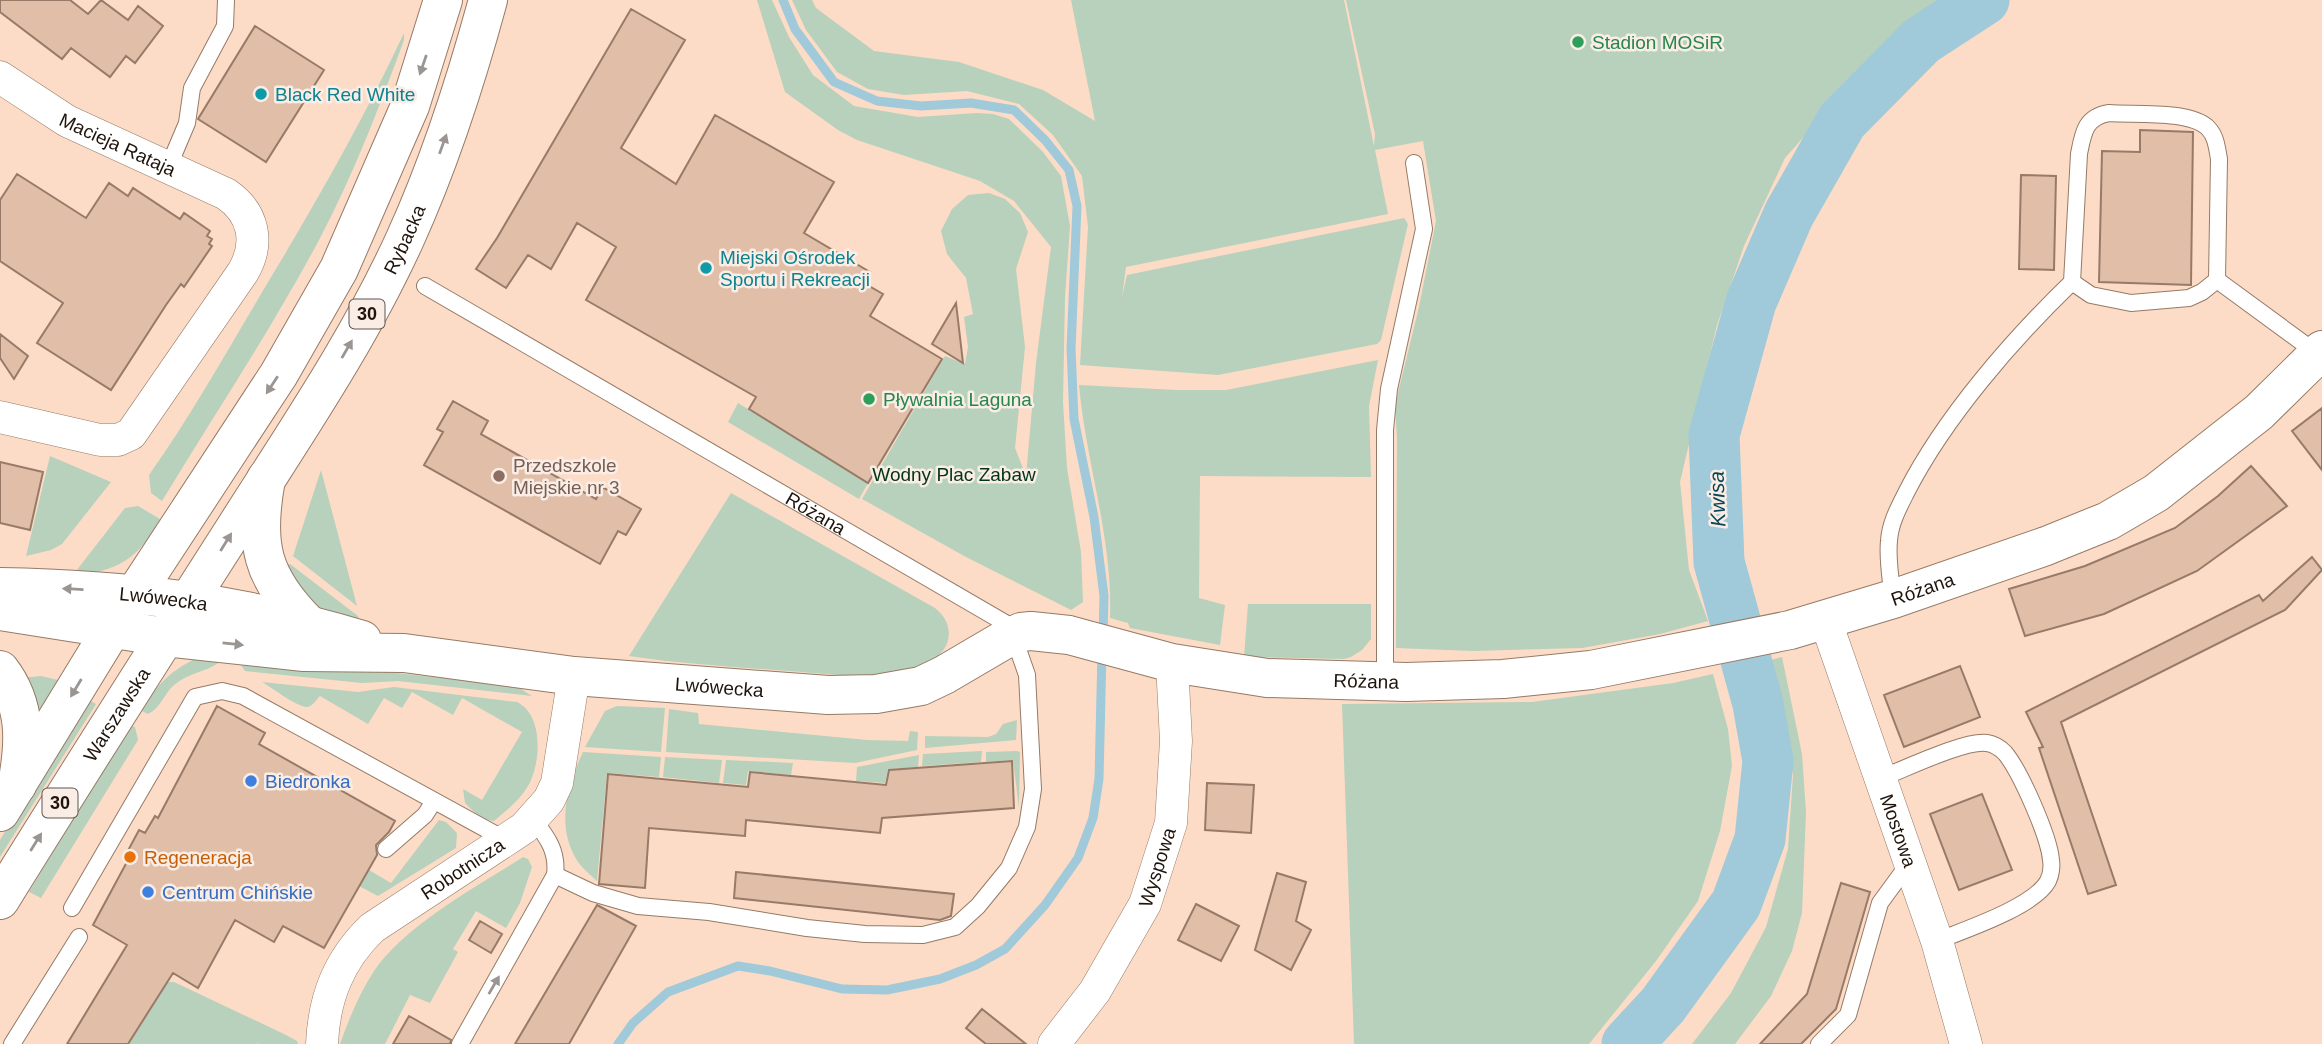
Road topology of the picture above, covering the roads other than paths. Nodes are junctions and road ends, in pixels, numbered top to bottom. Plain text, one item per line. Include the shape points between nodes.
1 (226, 0) edge
2 (443, 0) edge
3 (488, 0) edge
4 (0, 77) edge
5 (1415, 163) dead end
6 (168, 168) junction
7 (2217, 280) junction
8 (2072, 282) junction
9 (425, 285) dead end
10 (2320, 352) edge
11 (0, 416) edge
12 (266, 479) junction
13 (0, 587) edge
14 (135, 593) junction
15 (1893, 599) junction
16 (190, 600) junction
17 (0, 611) edge
18 (1825, 618) junction
19 (308, 624) junction
20 (112, 629) junction
21 (1017, 634) junction
22 (165, 636) junction
23 (404, 653) junction
24 (1171, 663) junction
25 (0, 670) edge
26 (574, 676) junction
27 (1385, 682) junction
28 (1881, 778) junction
29 (9, 798) edge
30 (434, 801) junction
31 (533, 819) junction
32 (506, 840) junction
33 (386, 849) dead end
34 (1910, 862) junction
35 (555, 875) junction
36 (0, 900) edge
37 (72, 908) dead end
38 (79, 937) dead end
39 (1937, 941) junction
40 (12, 1044) edge
41 (322, 1044) edge
42 (460, 1044) edge
43 (1054, 1044) edge
44 (1819, 1044) edge
45 (1966, 1044) edge

1 - 6 lane via 225,26 192,88 187,123
2 -> 14 street, 30 via 410,106 339,269 279,374
12 -> 3 street, Rybacka / 30 via 339,362 405,239 462,91
4 - 6 street, Macieja Rataja via 67,121
5 - 27 lane via 1424,229 1389,388 1385,430
6 - 11 street, Macieja Rataja via 226,194 241,206 252,230 249,261 131,434 100,440
7 - 8 lane via 2189,298 2131,303 2091,295
7 - 8 lane via 2218,159 2209,129 2185,117 2109,113 2097,115 2082,136
7 - 10 lane
8 - 15 lane via 2004,355 1922,462 1895,515 1889,540
9 - 21 lane, Różana
10 - 15 street, Różana via 2259,412 2156,493 2108,521
16 -> 12 street, Rybacka / 30
12 - 19 street via 260,525 265,561 274,583
14 -> 13 street, Lwówecka
14 - 16 street, Lwówecka
14 - 20 street, 30
15 - 18 street, Różana
16 - 19 street, Lwówecka
16 - 22 street, Warszawska / 30
17 - 20 street, Lwówecka
18 - 27 street, Różana via 1790,630 1591,670 1503,679
18 - 28 street, Mostowa
19 - 23 street, Lwówecka
20 - 22 street, Lwówecka
20 -> 29 street, 30
21 - 24 street, Różana via 1069,635
21 - 26 street, Lwówecka via 920,686 876,694 828,695
21 - 35 lane via 1027,675 1033,789 1027,827 1009,868 956,927 923,935 807,928 719,913 638,906 593,893
22 -> 23 street, Lwówecka via 304,652
36 -> 22 street, Warszawska / 30
23 - 26 street, Lwówecka
24 - 27 street, Różana via 1267,678
24 - 43 street, Wyspowa via 1176,741 1171,823 1145,904 1095,991
25 - 29 street via 16,696 23,721 22,756
26 - 31 street, Robotnicza via 557,783
28 - 34 street, Mostowa
28 - 39 lane via 1959,748 1994,745 2019,774 2049,847 2051,872 2035,895
30 - 32 lane
30 - 33 lane via 425,815
30 - 37 lane via 243,696 222,691 195,697
31 - 32 street, Robotnicza
31 - 35 lane via 555,853
32 - 41 street, Robotnicza via 372,928 354,946 334,980
34 - 39 street, Mostowa
34 - 44 lane via 1880,903 1848,1015
42 -> 35 lane
38 - 40 lane
39 - 45 street, Mostowa

